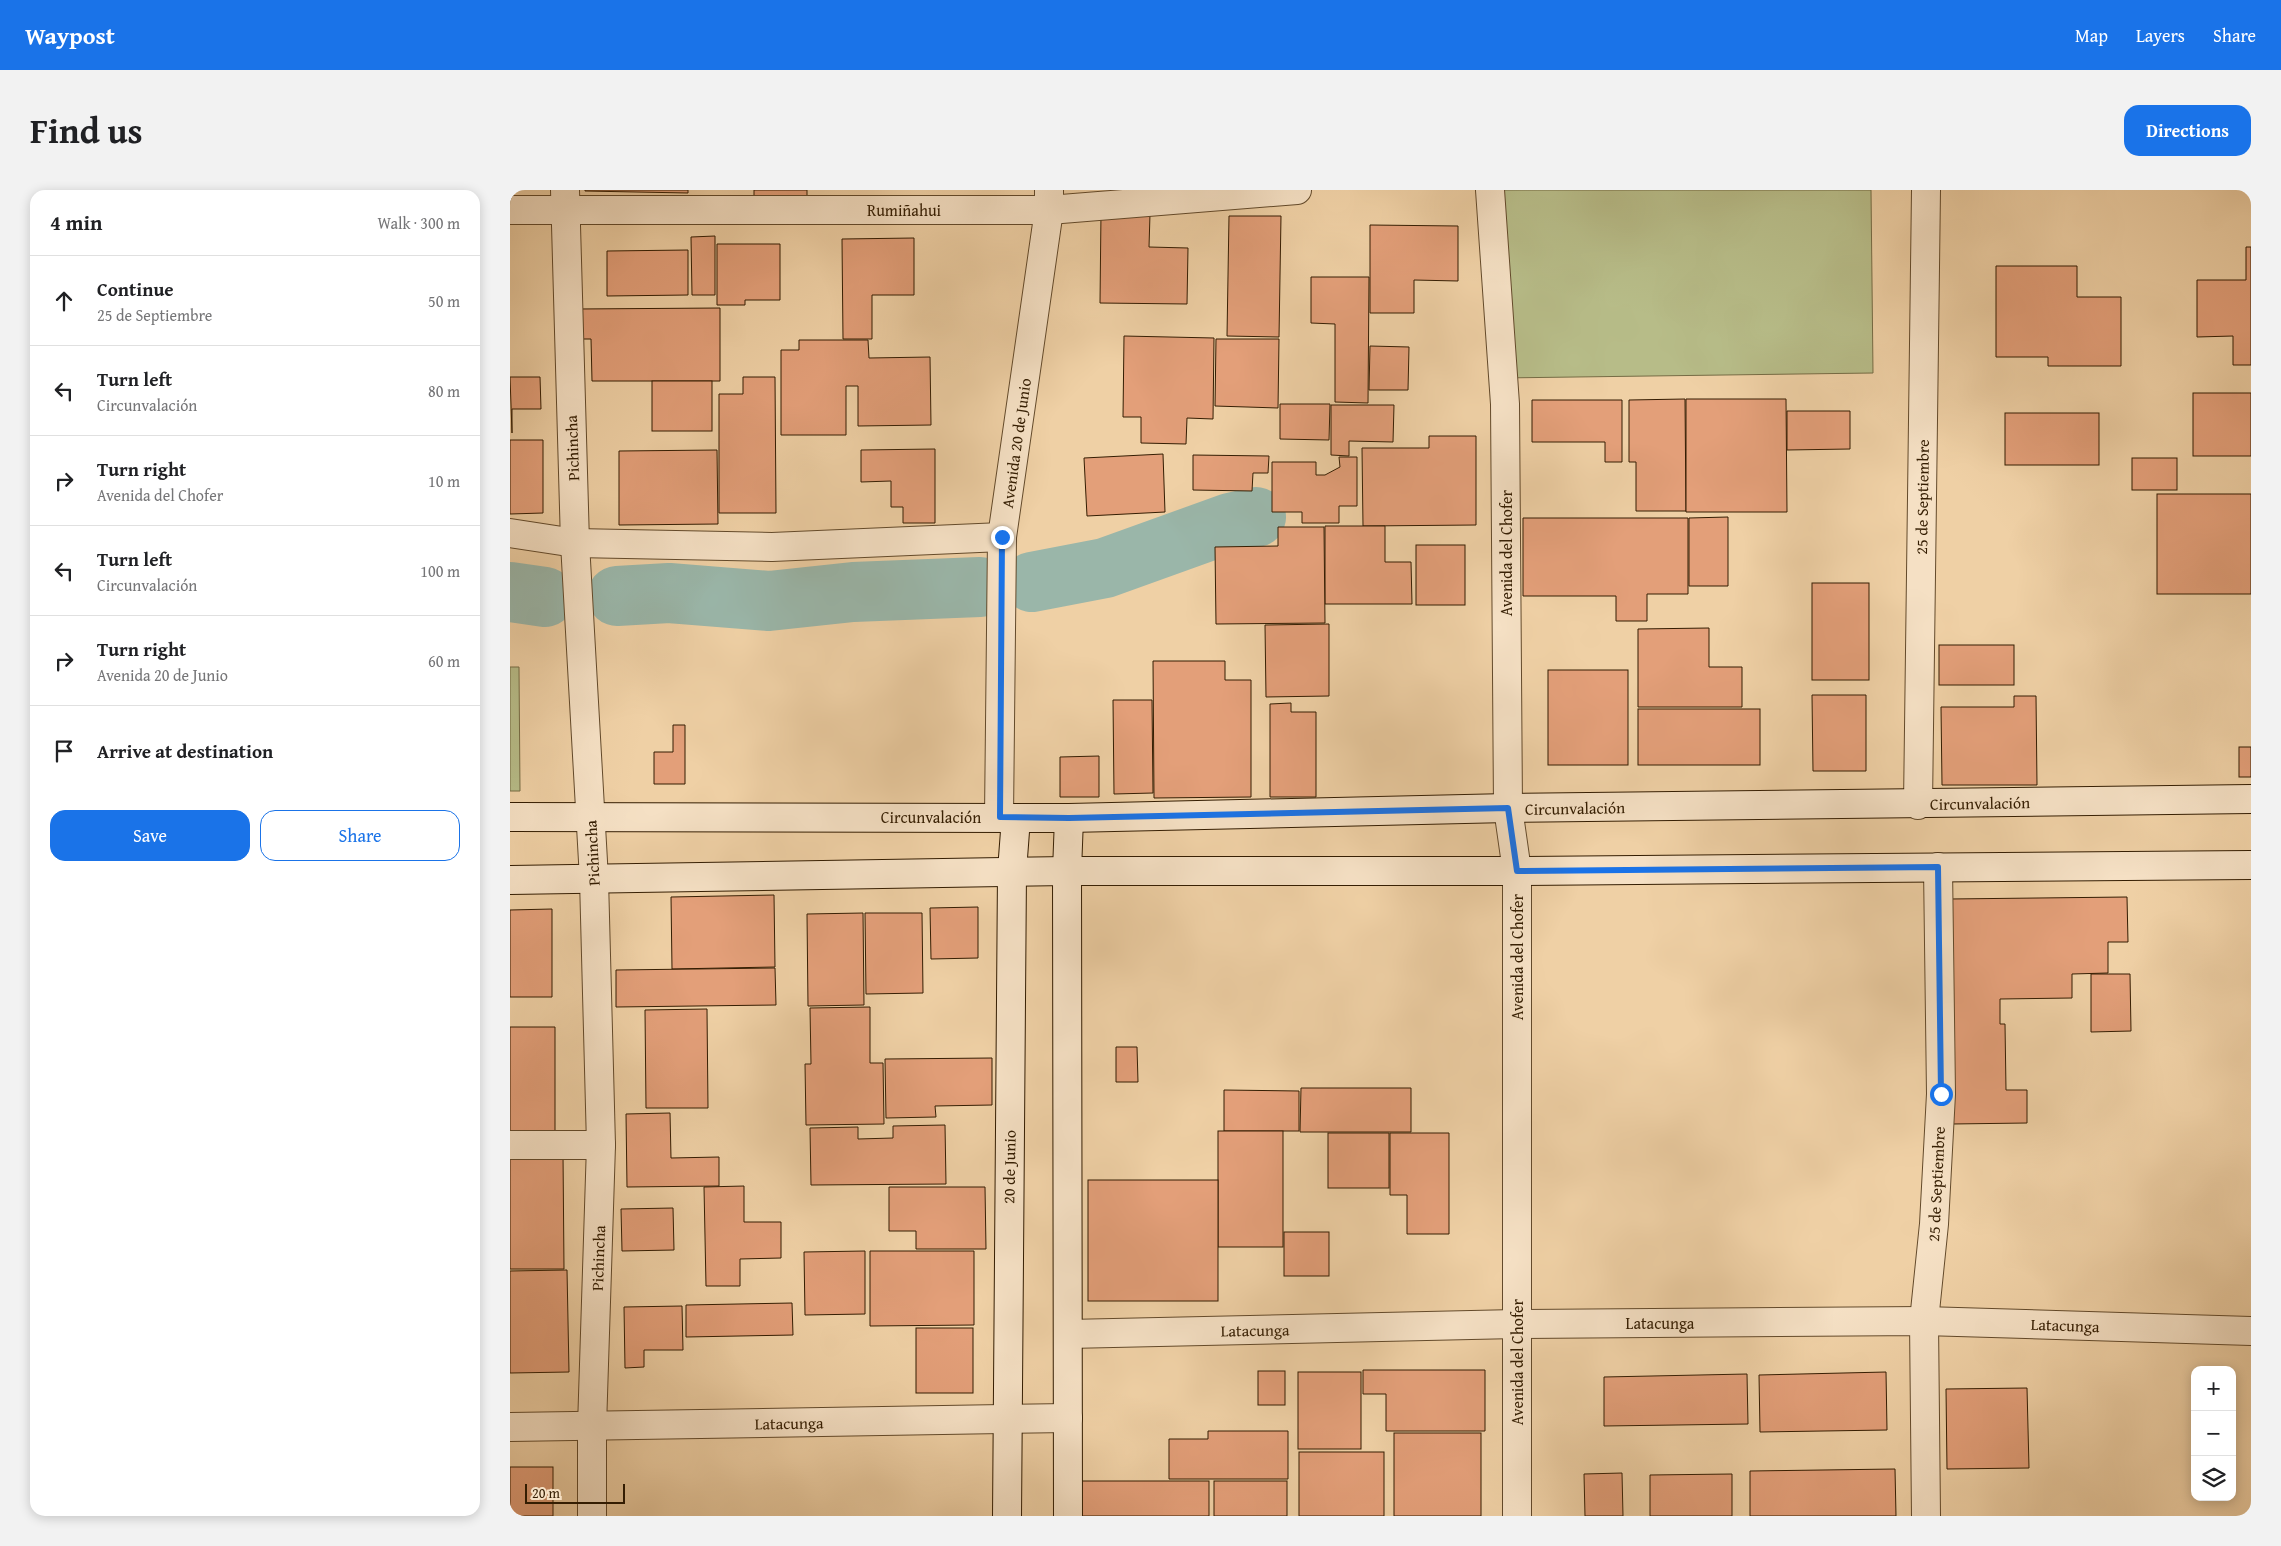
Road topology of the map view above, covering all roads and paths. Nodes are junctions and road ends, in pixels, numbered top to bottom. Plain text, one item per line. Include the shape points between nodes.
1 (1297, 190) edge
2 (1490, 190) edge
3 (1926, 190) edge
4 (1049, 200) edge
5 (565, 201) edge
6 (510, 210) edge
7 (510, 533) edge
8 (1002, 537) junction
9 (575, 543) junction
10 (2251, 799) edge
11 (1918, 804) junction
12 (1508, 808) junction
13 (510, 817) edge
14 (590, 817) junction
15 (1008, 818) junction
16 (1069, 818) junction
17 (2251, 865) edge
18 (1938, 867) junction
19 (1012, 871) junction
20 (1067, 871) junction
21 (1517, 871) junction
22 (510, 880) edge
23 (594, 880) junction
24 (510, 1145) edge
25 (602, 1145) junction
26 (1924, 1321) junction
27 (1516, 1324) junction
28 (2251, 1331) edge
29 (1068, 1334) junction
30 (1068, 1418) junction
31 (1007, 1419) junction
32 (510, 1427) edge
33 (592, 1427) junction
34 (592, 1516) edge
35 (1007, 1516) edge
36 (1068, 1516) edge
37 (1517, 1516) edge
38 (1926, 1516) edge

1 - 4 street, Rumiñahui
2 - 12 street, Avenida del Chofer via 1505,404
3 - 11 street, 25 de Septiembre
4 - 5 street, Rumiñahui
4 - 8 street, Avenida 20 de Junio
5 - 6 street, Rumiñahui
5 - 9 street, Pichincha
7 - 9 street
8 - 9 street via 772,547
8 - 15 street, Avenida 20 de Junio
9 - 14 street, Pichincha
10 - 11 street, Circunvalación
11 - 12 street, Circunvalación
12 - 16 street, Circunvalación
12 - 21 street, Avenida del Chofer
13 - 14 street, Circunvalación
14 - 15 street, Circunvalación
14 - 23 street, Pichincha
15 - 16 street, Circunvalación
15 - 19 street, 20 de Junio
16 - 20 street
17 - 18 street
18 - 21 street
18 - 26 street, 25 de Septiembre via 1941,1094 1934,1224
19 - 20 street
19 - 23 street
19 - 31 street, 20 de Junio
20 - 21 street
20 - 29 street
21 - 27 street, Avenida del Chofer
22 - 23 street
23 - 25 street, Pichincha
24 - 25 street
25 - 33 street, Pichincha
26 - 27 street, Latacunga
26 - 28 street, Latacunga
26 - 38 street, 25 de Septiembre
27 - 29 street, Latacunga
27 - 37 street, Avenida del Chofer
29 - 30 street
30 - 31 street, Latacunga
30 - 36 street
31 - 33 street, Latacunga
31 - 35 street, 20 de Junio
32 - 33 street, Latacunga
33 - 34 street, Pichincha

